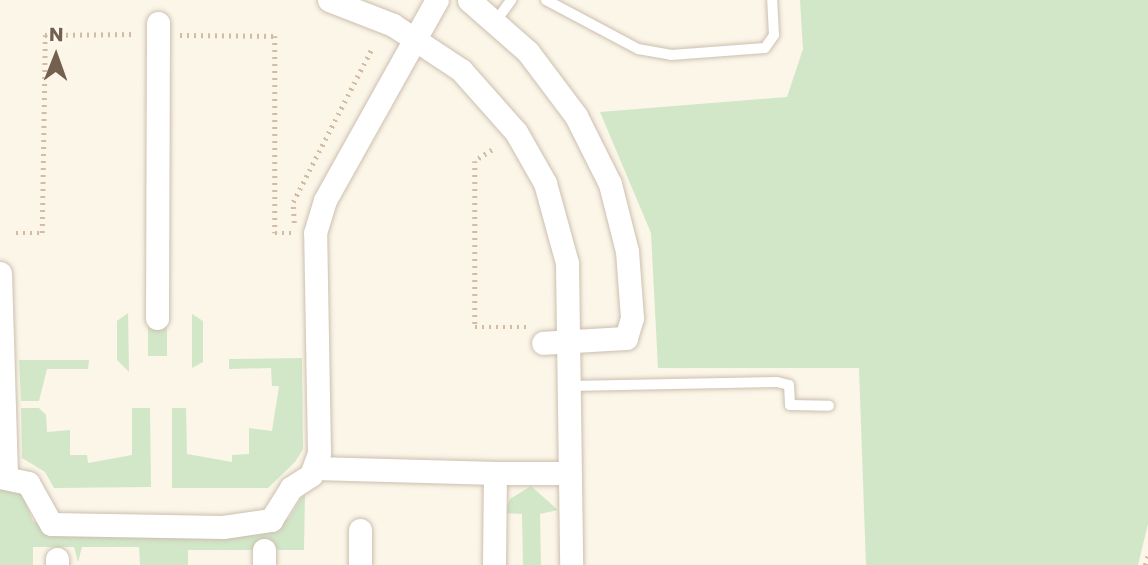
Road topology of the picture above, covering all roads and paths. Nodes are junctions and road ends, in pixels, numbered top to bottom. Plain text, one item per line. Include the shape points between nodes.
1 (329, 0) edge
2 (437, 0) edge
3 (469, 0) edge
4 (511, 0) edge
5 (546, 0) edge
6 (772, 0) edge
7 (496, 21) junction
8 (158, 23) dead end
9 (416, 37) junction
10 (492, 150) dead end
11 (0, 273) edge
12 (157, 318) dead end
13 (542, 335) joint
14 (569, 344) junction
15 (2, 361) edge
16 (569, 386) junction
17 (829, 406) dead end
18 (316, 468) junction
19 (495, 473) junction
20 (569, 473) junction
21 (3, 477) edge
22 (360, 530) dead end
23 (1148, 555) edge
24 (360, 565) edge
25 (494, 565) edge
26 (571, 565) edge
27 (1145, 565) edge

1 - 9 street
2 - 9 street
3 - 7 street
4 - 7 lane
5 - 6 lane via 639,49 671,55 765,48 774,35
7 - 14 street via 576,116 610,184 622,230 630,332 611,343
8 - 12 street
9 - 14 street via 480,88 540,173 567,263
9 - 18 street via 326,200 315,233
10 - 13 path via 475,160 475,327
11 - 15 street
13 - 14 street
14 - 16 street
15 - 21 street
16 - 17 lane via 777,382 789,384 790,405
16 - 20 street
18 - 19 street
18 - 21 street via 291,488 271,520 223,527 51,524 28,483
19 - 20 street
19 - 25 street
20 - 26 street
22 - 24 street
23 - 27 path

